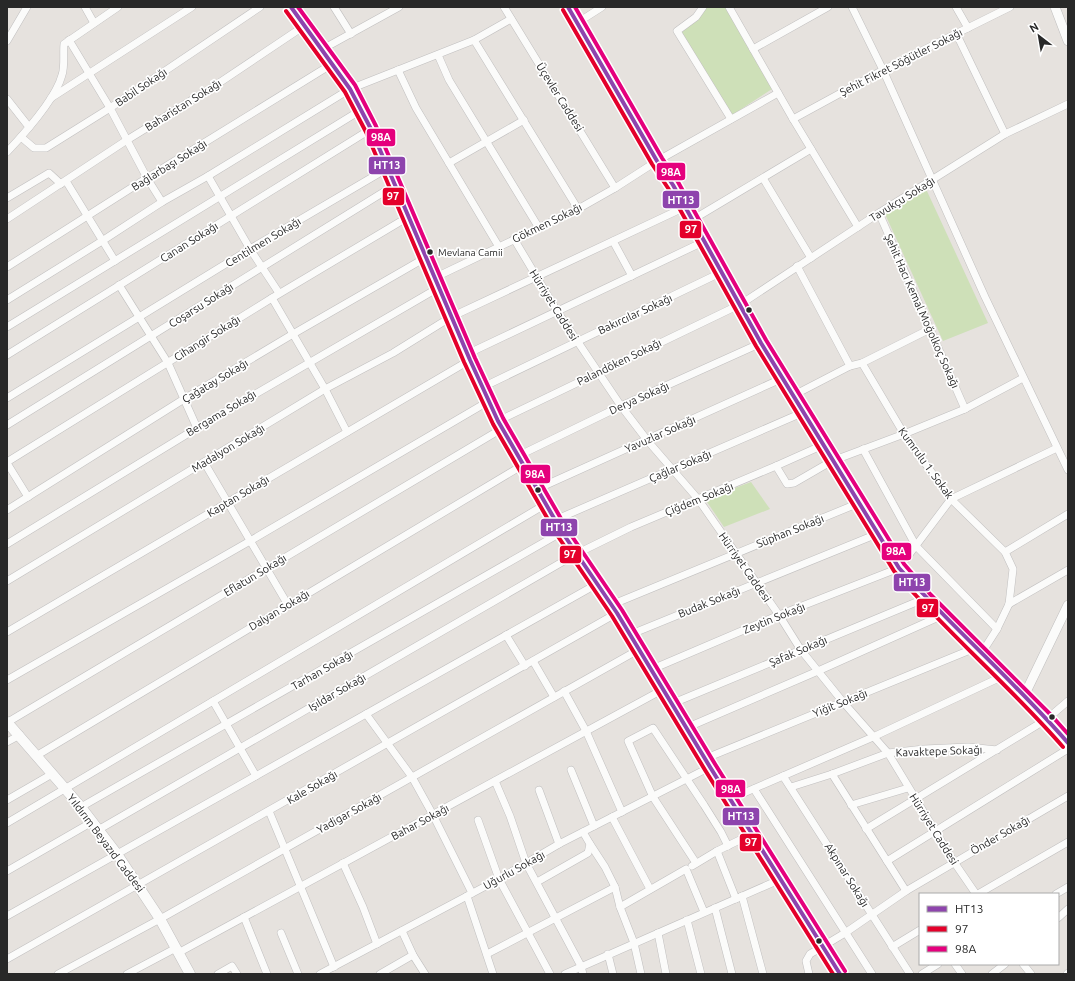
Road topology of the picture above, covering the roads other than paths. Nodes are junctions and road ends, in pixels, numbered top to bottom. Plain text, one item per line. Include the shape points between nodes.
1 (27, 7) edge
2 (85, 7) edge
3 (118, 7) edge
4 (192, 7) edge
5 (260, 7) edge
6 (291, 7) edge
7 (334, 7) edge
8 (504, 7) edge
9 (568, 7) edge
10 (602, 7) edge
11 (703, 7) edge
12 (729, 7) edge
13 (828, 7) edge
14 (852, 7) edge
15 (956, 7) edge
16 (1010, 7) edge
17 (1055, 7) edge
18 (395, 8) edge
19 (512, 19) junction
20 (94, 23) junction
21 (577, 23) junction
22 (304, 26) junction
23 (968, 28) junction
24 (351, 34) junction
25 (957, 35) junction
26 (1068, 39) edge
27 (69, 40) junction
28 (474, 40) junction
29 (7, 41) edge
30 (753, 49) junction
31 (321, 50) junction
32 (438, 55) junction
33 (332, 64) junction
34 (398, 70) junction
35 (883, 70) junction
36 (89, 74) junction
37 (350, 89) junction
38 (778, 93) junction
39 (7, 99) edge
40 (49, 99) junction
41 (1068, 104) edge
42 (110, 108) junction
43 (361, 110) junction
44 (731, 119) junction
45 (794, 119) junction
46 (524, 120) junction
47 (29, 127) junction
48 (371, 129) junction
49 (1005, 134) junction
50 (21, 137) junction
51 (127, 140) junction
52 (486, 142) junction
53 (811, 149) junction
54 (7, 152) edge
55 (657, 161) junction
56 (449, 163) junction
57 (388, 168) junction
58 (208, 176) junction
59 (147, 178) junction
60 (763, 178) junction
61 (932, 180) junction
62 (64, 182) junction
63 (395, 185) junction
64 (615, 188) junction
65 (220, 197) junction
66 (7, 198) edge
67 (162, 202) junction
68 (685, 207) junction
69 (578, 209) junction
70 (879, 213) junction
71 (231, 216) junction
72 (88, 217) junction
73 (408, 217) junction
74 (7, 219) edge
75 (692, 220) junction
76 (858, 227) junction
77 (539, 228) junction
78 (514, 240) junction
79 (102, 241) junction
80 (613, 241) junction
81 (705, 241) junction
82 (499, 247) junction
83 (250, 249) junction
84 (425, 258) junction
85 (811, 258) junction
86 (115, 261) junction
87 (798, 266) junction
88 (7, 267) edge
89 (261, 267) junction
90 (722, 272) junction
91 (632, 276) junction
92 (536, 277) junction
93 (434, 278) junction
94 (119, 285) junction
95 (438, 288) junction
96 (279, 294) junction
97 (272, 298) junction
98 (7, 300) edge
99 (740, 304) junction
100 (557, 311) junction
101 (451, 317) junction
102 (140, 318) junction
103 (7, 328) edge
104 (930, 329) junction
105 (293, 334) junction
106 (151, 336) junction
107 (577, 342) junction
108 (761, 343) junction
109 (7, 355) edge
110 (468, 357) junction
111 (309, 361) junction
112 (168, 363) junction
113 (862, 363) junction
114 (850, 366) junction
115 (598, 372) junction
116 (783, 378) junction
117 (1023, 378) junction
118 (483, 387) junction
119 (325, 389) junction
120 (794, 395) junction
121 (7, 398) edge
122 (184, 400) junction
123 (489, 400) junction
124 (622, 406) junction
125 (965, 409) junction
126 (804, 412) junction
127 (500, 424) junction
128 (7, 425) edge
129 (197, 428) junction
130 (347, 432) junction
131 (904, 434) junction
132 (647, 440) junction
133 (823, 445) junction
134 (1057, 448) junction
135 (863, 449) junction
136 (518, 456) junction
137 (832, 461) junction
138 (7, 462) edge
139 (204, 462) junction
140 (523, 465) junction
141 (776, 466) junction
142 (673, 469) junction
143 (1068, 470) edge
144 (537, 489) junction
145 (28, 497) junction
146 (698, 499) junction
147 (951, 499) junction
148 (228, 502) junction
149 (859, 503) junction
150 (546, 504) junction
151 (7, 510) edge
152 (1068, 514) edge
153 (555, 520) junction
154 (562, 532) junction
155 (877, 534) junction
156 (250, 541) junction
157 (7, 544) edge
158 (916, 546) junction
159 (1005, 552) junction
160 (737, 553) junction
161 (576, 554) junction
162 (266, 568) junction
163 (899, 568) junction
164 (1068, 570) edge
165 (7, 582) edge
166 (756, 583) junction
167 (597, 584) junction
168 (926, 598) junction
169 (1009, 604) junction
170 (611, 605) junction
171 (1068, 605) edge
172 (288, 606) junction
173 (617, 614) junction
174 (779, 615) junction
175 (943, 615) junction
176 (996, 629) junction
177 (7, 632) edge
178 (629, 634) junction
179 (506, 635) junction
180 (638, 650) junction
181 (801, 650) junction
182 (978, 651) junction
183 (533, 661) junction
184 (525, 666) junction
185 (650, 670) junction
186 (818, 671) junction
187 (1003, 676) junction
188 (7, 680) edge
189 (662, 690) junction
190 (564, 692) junction
191 (1024, 696) junction
192 (554, 697) junction
193 (1068, 700) edge
194 (213, 701) junction
195 (843, 702) junction
196 (671, 704) junction
197 (366, 714) junction
198 (1048, 719) junction
199 (7, 722) edge
200 (226, 725) junction
201 (686, 728) junction
202 (586, 732) junction
203 (20, 735) junction
204 (873, 737) junction
205 (7, 742) edge
206 (1068, 742) edge
207 (387, 744) junction
208 (240, 749) junction
209 (1068, 749) edge
210 (997, 750) junction
211 (888, 753) junction
212 (36, 756) junction
213 (704, 759) junction
214 (710, 767) junction
215 (571, 770) dead end
216 (52, 774) junction
217 (832, 774) junction
218 (256, 776) junction
219 (784, 776) junction
220 (412, 777) junction
221 (686, 779) junction
222 (495, 781) junction
223 (791, 787) junction
224 (754, 788) junction
225 (908, 788) junction
226 (65, 789) junction
227 (539, 790) dead end
228 (1068, 796) edge
229 (653, 797) junction
230 (730, 799) junction
231 (915, 799) junction
232 (7, 800) edge
233 (851, 805) junction
234 (81, 807) junction
235 (269, 811) junction
236 (622, 812) junction
237 (433, 815) junction
238 (612, 817) junction
239 (478, 820) dead end
240 (7, 824) edge
241 (95, 826) junction
242 (594, 826) junction
243 (866, 828) junction
244 (936, 830) junction
245 (583, 832) junction
246 (752, 834) junction
247 (1068, 842) edge
248 (559, 844) junction
249 (590, 844) junction
250 (728, 846) junction
251 (285, 849) junction
252 (717, 851) junction
253 (117, 854) junction
254 (887, 861) junction
255 (954, 862) junction
256 (526, 863) junction
257 (343, 864) junction
258 (696, 864) junction
259 (686, 869) junction
260 (7, 871) edge
261 (499, 879) junction
262 (781, 880) junction
263 (536, 882) junction
264 (138, 885) junction
265 (300, 886) junction
266 (614, 887) junction
267 (1068, 887) edge
268 (650, 889) junction
269 (906, 891) junction
270 (976, 893) edge
271 (979, 893) edge
272 (1058, 893) edge
273 (470, 894) junction
274 (739, 898) junction
275 (620, 907) junction
276 (716, 908) junction
277 (1068, 909) edge
278 (704, 912) junction
279 (872, 915) junction
280 (7, 916) edge
281 (1059, 917) edge
282 (244, 918) junction
283 (555, 918) junction
284 (160, 919) junction
285 (687, 920) junction
286 (402, 931) junction
287 (919, 931) edge
288 (281, 933) dead end
289 (528, 933) junction
290 (658, 933) junction
291 (845, 933) junction
292 (634, 943) junction
293 (377, 944) junction
294 (823, 946) junction
295 (892, 947) junction
296 (177, 951) junction
297 (487, 954) junction
298 (608, 954) junction
299 (413, 955) junction
300 (7, 959) edge
301 (936, 965) edge
302 (1004, 965) edge
303 (1024, 965) edge
304 (581, 966) junction
305 (334, 967) junction
306 (58, 974) edge
307 (127, 974) edge
308 (190, 974) edge
309 (218, 974) edge
310 (237, 974) edge
311 (267, 974) edge
312 (298, 974) edge
313 (320, 974) edge
314 (380, 974) edge
315 (425, 974) edge
316 (494, 974) edge
317 (550, 974) edge
318 (565, 974) edge
319 (582, 974) edge
320 (612, 974) edge
321 (641, 974) edge
322 (666, 974) edge
323 (701, 974) edge
324 (732, 974) edge
325 (763, 974) edge
326 (809, 974) edge
327 (840, 974) edge
328 (872, 974) edge
329 (910, 974) edge
330 (922, 974) edge
331 (992, 974) edge
332 (1031, 974) edge

1 - 29 street
2 - 20 street
3 - 20 street
4 - 36 street
5 - 42 street, Babil Sokağı
6 - 22 street
7 - 24 street
8 - 19 street, Üçevler Caddesi
9 - 21 main road
10 - 21 street
11 - 44 street via 696,17 678,31
12 - 30 street
13 - 30 street
14 - 35 street
15 - 23 street
16 - 23 street, Şehit Fikret Söğütler Sokağı
17 - 26 street
18 - 24 street
19 - 28 street
19 - 64 street, Üçevler Caddesi
20 - 27 street
21 - 55 main road
22 - 31 street
22 - 51 street, Baharistan Sokağı via 213,87
23 - 25 street, Şehit Fikret Söğütler Sokağı
24 - 31 street
25 - 35 street, Şehit Fikret Söğütler Sokağı
25 - 49 street
27 - 36 street
27 - 40 street via 64,44 63,74
28 - 32 street
28 - 46 street
30 - 38 street
31 - 33 street
32 - 34 street
32 - 52 street via 449,80
33 - 37 street
33 - 59 street, Bağlarbaşı Sokağı
34 - 37 street
34 - 56 street via 416,108
35 - 45 street, Şehit Fikret Söğütler Sokağı
35 - 61 street
36 - 40 street
36 - 42 street
37 - 43 street
37 - 58 street
38 - 44 street, Gökmen Sokağı
38 - 45 street
39 - 47 street
40 - 47 street
41 - 49 street, Tavukçu Sokağı
42 - 50 street, Babil Sokağı via 46,148 34,148
42 - 51 street
43 - 48 street
43 - 65 street
44 - 55 street, Gökmen Sokağı
45 - 53 street
46 - 52 street
46 - 69 street
47 - 50 street
48 - 57 street
48 - 71 street, Canan Sokağı
49 - 61 street, Tavukçu Sokağı
50 - 54 street
51 - 59 street
51 - 62 street, Baharistan Sokağı
52 - 56 street
52 - 77 street
53 - 60 street
53 - 76 street
55 - 64 street, Gökmen Sokağı
55 - 68 main road
56 - 82 street
57 - 63 street
57 - 83 street, Centilmen Sokağı
58 - 65 street
58 - 67 street
59 - 67 street
59 - 72 street, Bağlarbaşı Sokağı
60 - 75 street
60 - 85 street
61 - 70 street, Tavukçu Sokağı
61 - 117 street
62 - 66 street via 49,173
62 - 72 street
62 - 74 street, Baharistan Sokağı
63 - 73 street
63 - 89 street, Coşarsu Sokağı
64 - 69 street, Gökmen Sokağı
65 - 71 street
65 - 86 street
67 - 79 street
68 - 75 main road
68 - 80 street, Madalyon Sokağı
69 - 77 street, Gökmen Sokağı
70 - 76 street, Tavukçu Sokağı
70 - 104 street, Şehit Hacı Kemal Moğolkoç Sokağı
71 - 83 street
71 - 94 street, Canan Sokağı
72 - 79 street
72 - 88 street, Bağlarbaşı Sokağı
73 - 84 street
73 - 96 street, Cihangir Sokağı
75 - 81 main road
76 - 85 street, Tavukçu Sokağı
77 - 78 street, Gökmen Sokağı
78 - 82 street, Gökmen Sokağı
78 - 92 street, Hürriyet Caddesi
79 - 86 street
79 - 98 street
80 - 91 street
80 - 92 street, Madalyon Sokağı
81 - 90 main road
81 - 91 street, Kaptan Sokağı
82 - 93 street, Gökmen Sokağı
83 - 89 street
83 - 102 street, Centilmen Sokağı
84 - 93 street
84 - 105 street, Çağatay Sokağı
85 - 87 street, Tavukçu Sokağı
86 - 103 street
87 - 99 street, Tavukçu Sokağı
87 - 114 street
89 - 96 street
89 - 106 street, Coşarsu Sokağı
90 - 99 main road
90 - 107 street, Bakırcılar Sokağı
91 - 100 street, Kaptan Sokağı
92 - 100 street, Hürriyet Caddesi
92 - 101 street, Madalyon Sokağı
93 - 95 street
94 - 102 street
94 - 109 street, Canan Sokağı
95 - 101 street
95 - 111 street, Bergama Sokağı
96 - 97 street, Cihangir Sokağı
97 - 105 street
97 - 112 street, Cihangir Sokağı
99 - 108 main road
99 - 115 street, Palandöken Sokağı
100 - 107 street, Hürriyet Caddesi
100 - 110 street, Kaptan Sokağı
101 - 110 street
101 - 119 street, Madalyon Sokağı
102 - 106 street
102 - 121 street, Centilmen Sokağı
104 - 113 street
104 - 125 street, Şehit Hacı Kemal Moğolkoç Sokağı
105 - 111 street
105 - 122 street, Çağatay Sokağı
106 - 112 street
106 - 128 street, Coşarsu Sokağı
107 - 115 street, Hürriyet Caddesi
107 - 118 street, Bakırcılar Sokağı
108 - 116 main road
108 - 124 street, Derya Sokağı
110 - 118 street
110 - 130 street, Kaptan Sokağı
111 - 119 street
111 - 129 street, Bergama Sokağı
112 - 122 street
112 - 138 street, Cihangir Sokağı
113 - 114 street
113 - 131 street, Kumrulu 1. Sokak
114 - 120 street
115 - 124 street, Hürriyet Caddesi
115 - 127 street, Palandöken Sokağı
116 - 120 main road
116 - 132 street, Yavuzlar Sokağı
117 - 125 street
117 - 134 street
118 - 123 street
119 - 130 street
119 - 139 street, Madalyon Sokağı
120 - 126 main road
122 - 129 street
122 - 145 street, Çağatay Sokağı
123 - 127 street
123 - 156 street
124 - 132 street, Hürriyet Caddesi
124 - 136 street, Derya Sokağı
125 - 131 street
126 - 133 main road
126 - 142 street, Çağlar Sokağı
127 - 136 street
127 - 162 street, Eflatun Sokağı
129 - 157 street, Bergama Sokağı
130 - 148 street, Kaptan Sokağı
131 - 135 street
131 - 147 street, Kumrulu 1. Sokak
132 - 142 street, Hürriyet Caddesi
132 - 144 street, Yavuzlar Sokağı
133 - 137 main road
133 - 141 street, Çiğdem Sokağı
134 - 143 street
134 - 147 street
135 - 137 street
135 - 158 street
136 - 140 street
137 - 141 street via 794,483 787,484
137 - 149 main road
138 - 145 street
139 - 148 street
139 - 165 street, Madalyon Sokağı
140 - 144 street
140 - 172 street, Dalyan Sokağı
141 - 146 street, Çiğdem Sokağı
142 - 146 street, Hürriyet Caddesi
142 - 153 street, Çağlar Sokağı
144 - 150 street
145 - 151 street, Çağatay Sokağı
146 - 160 street, Hürriyet Caddesi
146 - 161 street, Çiğdem Sokağı via 631,527
147 - 158 street
147 - 159 street, Kumrulu 1. Sokak
148 - 156 street
148 - 177 street, Kaptan Sokağı
149 - 155 main road
149 - 160 street, Süphan Sokağı
150 - 153 street
150 - 194 street
152 - 159 street
153 - 154 street
154 - 161 street
154 - 200 street, Tarhan Sokağı
155 - 163 main road
155 - 166 street, Budak Sokağı
156 - 162 street
156 - 188 street
158 - 163 street
158 - 176 street
159 - 169 street via 1013,569
160 - 166 street, Hürriyet Caddesi
160 - 170 street, Süphan Sokağı
161 - 167 street
161 - 208 street, Işıldar Sokağı
162 - 172 street
162 - 199 street, Eflatun Sokağı
163 - 168 main road
163 - 174 street, Zeytin Sokağı
164 - 169 street
166 - 174 street, Hürriyet Caddesi
166 - 178 street, Budak Sokağı
167 - 170 street
167 - 179 street
168 - 175 main road
168 - 181 street, Şafak Sokağı
169 - 176 street
170 - 173 street
171 - 191 street
172 - 212 street, Dalyan Sokağı
173 - 178 street
173 - 183 street, Kale Sokağı
174 - 181 street, Hürriyet Caddesi
174 - 185 street, Zeytin Sokağı
175 - 182 main road
175 - 186 street
176 - 182 street
178 - 180 street
179 - 184 street
179 - 197 street
180 - 185 street
180 - 190 street, Yadigar Sokağı
181 - 186 street, Hürriyet Caddesi
181 - 196 street, Şafak Sokağı
182 - 187 main road
182 - 195 street, Yiğit Sokağı
183 - 184 street, Kale Sokağı
183 - 192 street
184 - 207 street, Kale Sokağı
185 - 189 street
186 - 195 street, Hürriyet Caddesi
186 - 201 street
187 - 191 main road
187 - 204 street
189 - 196 street
189 - 202 street, Bahar Sokağı
190 - 192 street, Yadigar Sokağı
190 - 202 street
191 - 198 main road
192 - 220 street, Yadigar Sokağı
193 - 198 street
194 - 200 street
194 - 226 street
195 - 204 street, Hürriyet Caddesi
195 - 213 street, Yiğit Sokağı
196 - 201 street
197 - 207 street
197 - 218 street
198 - 206 main road
198 - 210 street
199 - 203 main road, Yıldırım Beyazıd Caddesi
200 - 208 street
200 - 234 street, Tarhan Sokağı
201 - 213 street
202 - 222 street, Bahar Sokağı
202 - 236 street
203 - 205 street
203 - 212 main road, Yıldırım Beyazıd Caddesi
204 - 211 street, Hürriyet Caddesi
204 - 219 street
207 - 220 street
207 - 235 street, Kale Sokağı
208 - 218 street
208 - 241 street, Işıldar Sokağı
209 - 244 street
210 - 211 street, Kavaktepe Sokağı via 968,747
210 - 231 street
211 - 217 street, Kavaktepe Sokağı
211 - 225 street, Hürriyet Caddesi
212 - 216 main road, Yıldırım Beyazıd Caddesi
213 - 214 street
214 - 221 street, Uğurlu Sokağı
214 - 230 street
215 - 242 street
216 - 226 main road, Yıldırım Beyazıd Caddesi
216 - 232 street
217 - 223 street, Kavaktepe Sokağı
217 - 233 street
218 - 253 street
219 - 223 street, Akpınar Sokağı
219 - 224 street
220 - 237 street
220 - 251 street, Yadigar Sokağı
221 - 229 street, Uğurlu Sokağı
221 - 229 street via 653,728 628,741
221 - 250 street
222 - 237 street, Bahar Sokağı
222 - 256 street
223 - 279 street, Akpınar Sokağı
224 - 230 street
224 - 291 street
225 - 231 street, Hürriyet Caddesi
225 - 233 street
226 - 234 main road, Yıldırım Beyazıd Caddesi
226 - 240 street
227 - 248 street
228 - 255 street, Önder Sokağı
229 - 236 street, Uğurlu Sokağı
229 - 258 street
230 - 246 street
231 - 243 street
231 - 244 street, Hürriyet Caddesi
233 - 243 street
234 - 241 main road, Yıldırım Beyazıd Caddesi
235 - 251 street
235 - 264 street, Kale Sokağı
236 - 238 street, Uğurlu Sokağı
237 - 257 street, Bahar Sokağı
237 - 273 street
238 - 242 street, Uğurlu Sokağı
238 - 268 street
239 - 261 street
241 - 253 main road, Yıldırım Beyazıd Caddesi
241 - 260 street, Işıldar Sokağı
242 - 245 street, Uğurlu Sokağı
243 - 254 street
244 - 254 street
244 - 255 street, Hürriyet Caddesi
245 - 248 street, Uğurlu Sokağı
245 - 249 street
246 - 250 street
246 - 262 street
247 - 271 street
248 - 256 street, Uğurlu Sokağı
249 - 263 street via 588,853
249 - 266 street
250 - 252 street
251 - 265 street
251 - 284 street, Yadigar Sokağı
252 - 258 street
252 - 274 street
253 - 264 main road, Yıldırım Beyazıd Caddesi
253 - 280 street
254 - 269 street
255 - 269 street, Önder Sokağı
255 - 270 street, Hürriyet Caddesi
256 - 261 street, Uğurlu Sokağı
256 - 263 street
257 - 265 street, Bahar Sokağı
257 - 293 street
258 - 259 street
259 - 268 street
259 - 278 street
261 - 273 street, Uğurlu Sokağı
261 - 289 street
262 - 274 street
262 - 294 street
263 - 283 street
264 - 284 main road, Yıldırım Beyazıd Caddesi
264 - 300 street, Kale Sokağı
265 - 282 street, Bahar Sokağı
265 - 305 street
266 - 275 street
266 - 283 street
267 - 272 street
268 - 275 street
269 - 279 street, Önder Sokağı
273 - 286 street, Uğurlu Sokağı
273 - 297 street
274 - 276 street
274 - 325 street
275 - 292 street
276 - 278 street
276 - 324 street
277 - 281 street
278 - 285 street
279 - 291 street, Önder Sokağı
279 - 295 street, Akpınar Sokağı
282 - 296 street, Bahar Sokağı
282 - 311 street
283 - 289 street
283 - 304 street
284 - 296 main road, Yıldırım Beyazıd Caddesi
284 - 306 street, Yadigar Sokağı
285 - 290 street
285 - 323 street
286 - 293 street, Uğurlu Sokağı
286 - 299 street
287 - 295 street
288 - 312 street
289 - 297 street
289 - 317 street
290 - 292 street
290 - 322 street
291 - 294 street, Önder Sokağı
291 - 328 street
292 - 298 street
292 - 321 street
293 - 305 street, Uğurlu Sokağı
294 - 326 street, Önder Sokağı via 810,954 806,961
294 - 327 street
295 - 329 street, Akpınar Sokağı
296 - 307 street, Bahar Sokağı
296 - 308 main road, Yıldırım Beyazıd Caddesi
297 - 316 street
298 - 304 street
298 - 320 street
299 - 314 street
299 - 315 street
301 - 330 street
302 - 331 street
303 - 332 street
304 - 318 street
304 - 319 street
305 - 313 street, Uğurlu Sokağı
309 - 310 street via 232,966

